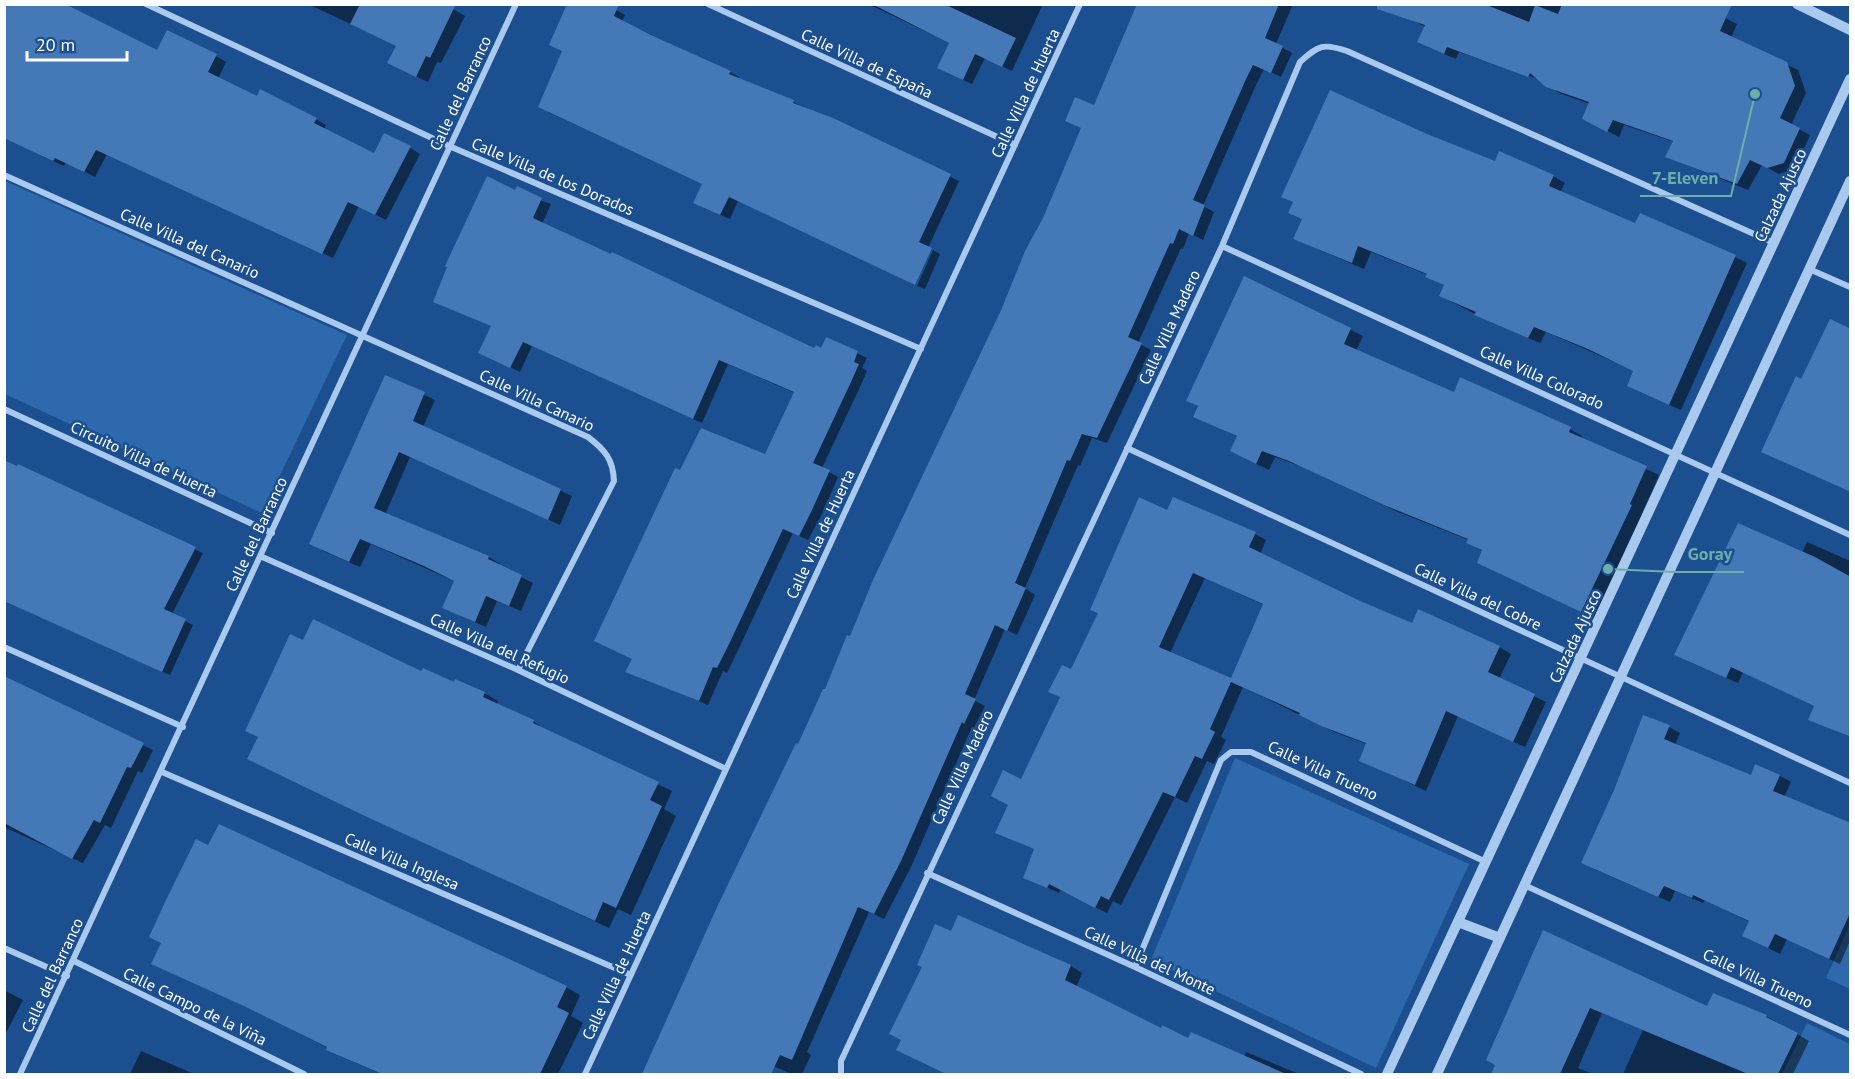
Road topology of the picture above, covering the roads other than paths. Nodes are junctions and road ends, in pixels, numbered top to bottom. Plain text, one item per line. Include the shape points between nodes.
1 (146, 4) edge
2 (516, 4) edge
3 (708, 4) edge
4 (1080, 4) edge
5 (1797, 4) edge
6 (1851, 30) edge
7 (1851, 79) edge
8 (1015, 145) junction
9 (449, 146) junction
10 (4, 175) edge
11 (1851, 181) edge
12 (1774, 243) junction
13 (1222, 246) junction
14 (1808, 268) junction
15 (1851, 287) edge
16 (364, 336) junction
17 (921, 349) junction
18 (4, 409) edge
19 (1127, 448) junction
20 (1676, 453) junction
21 (1714, 473) junction
22 (272, 533) junction
23 (1851, 535) edge
24 (260, 556) junction
25 (4, 647) edge
26 (1581, 659) junction
27 (518, 670) junction
28 (1619, 678) junction
29 (183, 727) junction
30 (726, 769) junction
31 (162, 772) junction
32 (1851, 783) edge
33 (1486, 862) junction
34 (927, 873) junction
35 (1524, 885) junction
36 (1458, 922) junction
37 (1500, 938) junction
38 (4, 948) edge
39 (74, 961) junction
40 (1135, 967) junction
41 (631, 975) junction
42 (67, 976) junction
43 (1851, 1035) edge
44 (20, 1074) edge
45 (304, 1074) edge
46 (585, 1074) edge
47 (841, 1074) edge
48 (1361, 1074) edge
49 (1387, 1074) edge
50 (1437, 1074) edge

1 - 9 street, Calle Villa de los Dorados
2 - 9 street, Calle del Barranco
3 - 8 street, Calle Villa de España
4 - 8 street, Calle Villa de Huerta
5 - 6 street
7 - 12 street, Calzada Ajusco
8 - 17 street, Calle Villa de Huerta
9 - 16 street, Calle del Barranco
9 - 17 street, Calle Villa de los Dorados
10 - 16 street, Calle Villa del Canario
11 - 14 street
12 - 13 street, Calle Villa Madero via 1331,46 1317,47 1300,62
12 - 20 street, Calzada Ajusco
13 - 19 street, Calle Villa Madero
13 - 20 street, Calle Villa Colorado
14 - 15 street
14 - 21 street
16 - 22 street, Calle del Barranco
16 - 27 street, Calle Villa Canario via 588,437 605,450 613,464 614,481
17 - 30 street, Calle Villa de Huerta
18 - 22 street, Circuito Villa de Huerta
19 - 26 street, Calle Villa del Cobre
19 - 34 street, Calle Villa Madero
20 - 21 street, Calle Villa Colorado
20 - 26 street, Calzada Ajusco
21 - 23 street, Calle Villa Colorado
21 - 28 street
22 - 24 street, Calle del Barranco
24 - 27 street, Calle Villa del Refugio
24 - 29 street, Calle del Barranco
25 - 29 street
26 - 28 street, Calle Villa del Cobre
26 - 33 street, Calzada Ajusco
27 - 30 street, Calle Villa del Refugio
28 - 32 street, Calle Villa del Cobre
28 - 35 street
29 - 31 street, Calle del Barranco
30 - 41 street, Calle Villa de Huerta
31 - 39 street, Calle del Barranco
31 - 41 street, Calle Villa Inglesa
33 - 36 street, Calzada Ajusco
33 - 40 street, Calle Villa Trueno via 1251,752 1231,752 1221,759
34 - 40 street, Calle Villa del Monte
34 - 47 street, Calle Villa Madero via 841,1061
35 - 37 street
35 - 43 street, Calle Villa Trueno
36 - 37 street
36 - 49 street, Calzada Ajusco
37 - 50 street
38 - 42 street
39 - 42 street, Calle del Barranco
39 - 45 street, Calle Campo de la Viña
40 - 48 street, Calle Villa del Monte
41 - 46 street, Calle Villa de Huerta
42 - 44 street, Calle del Barranco

